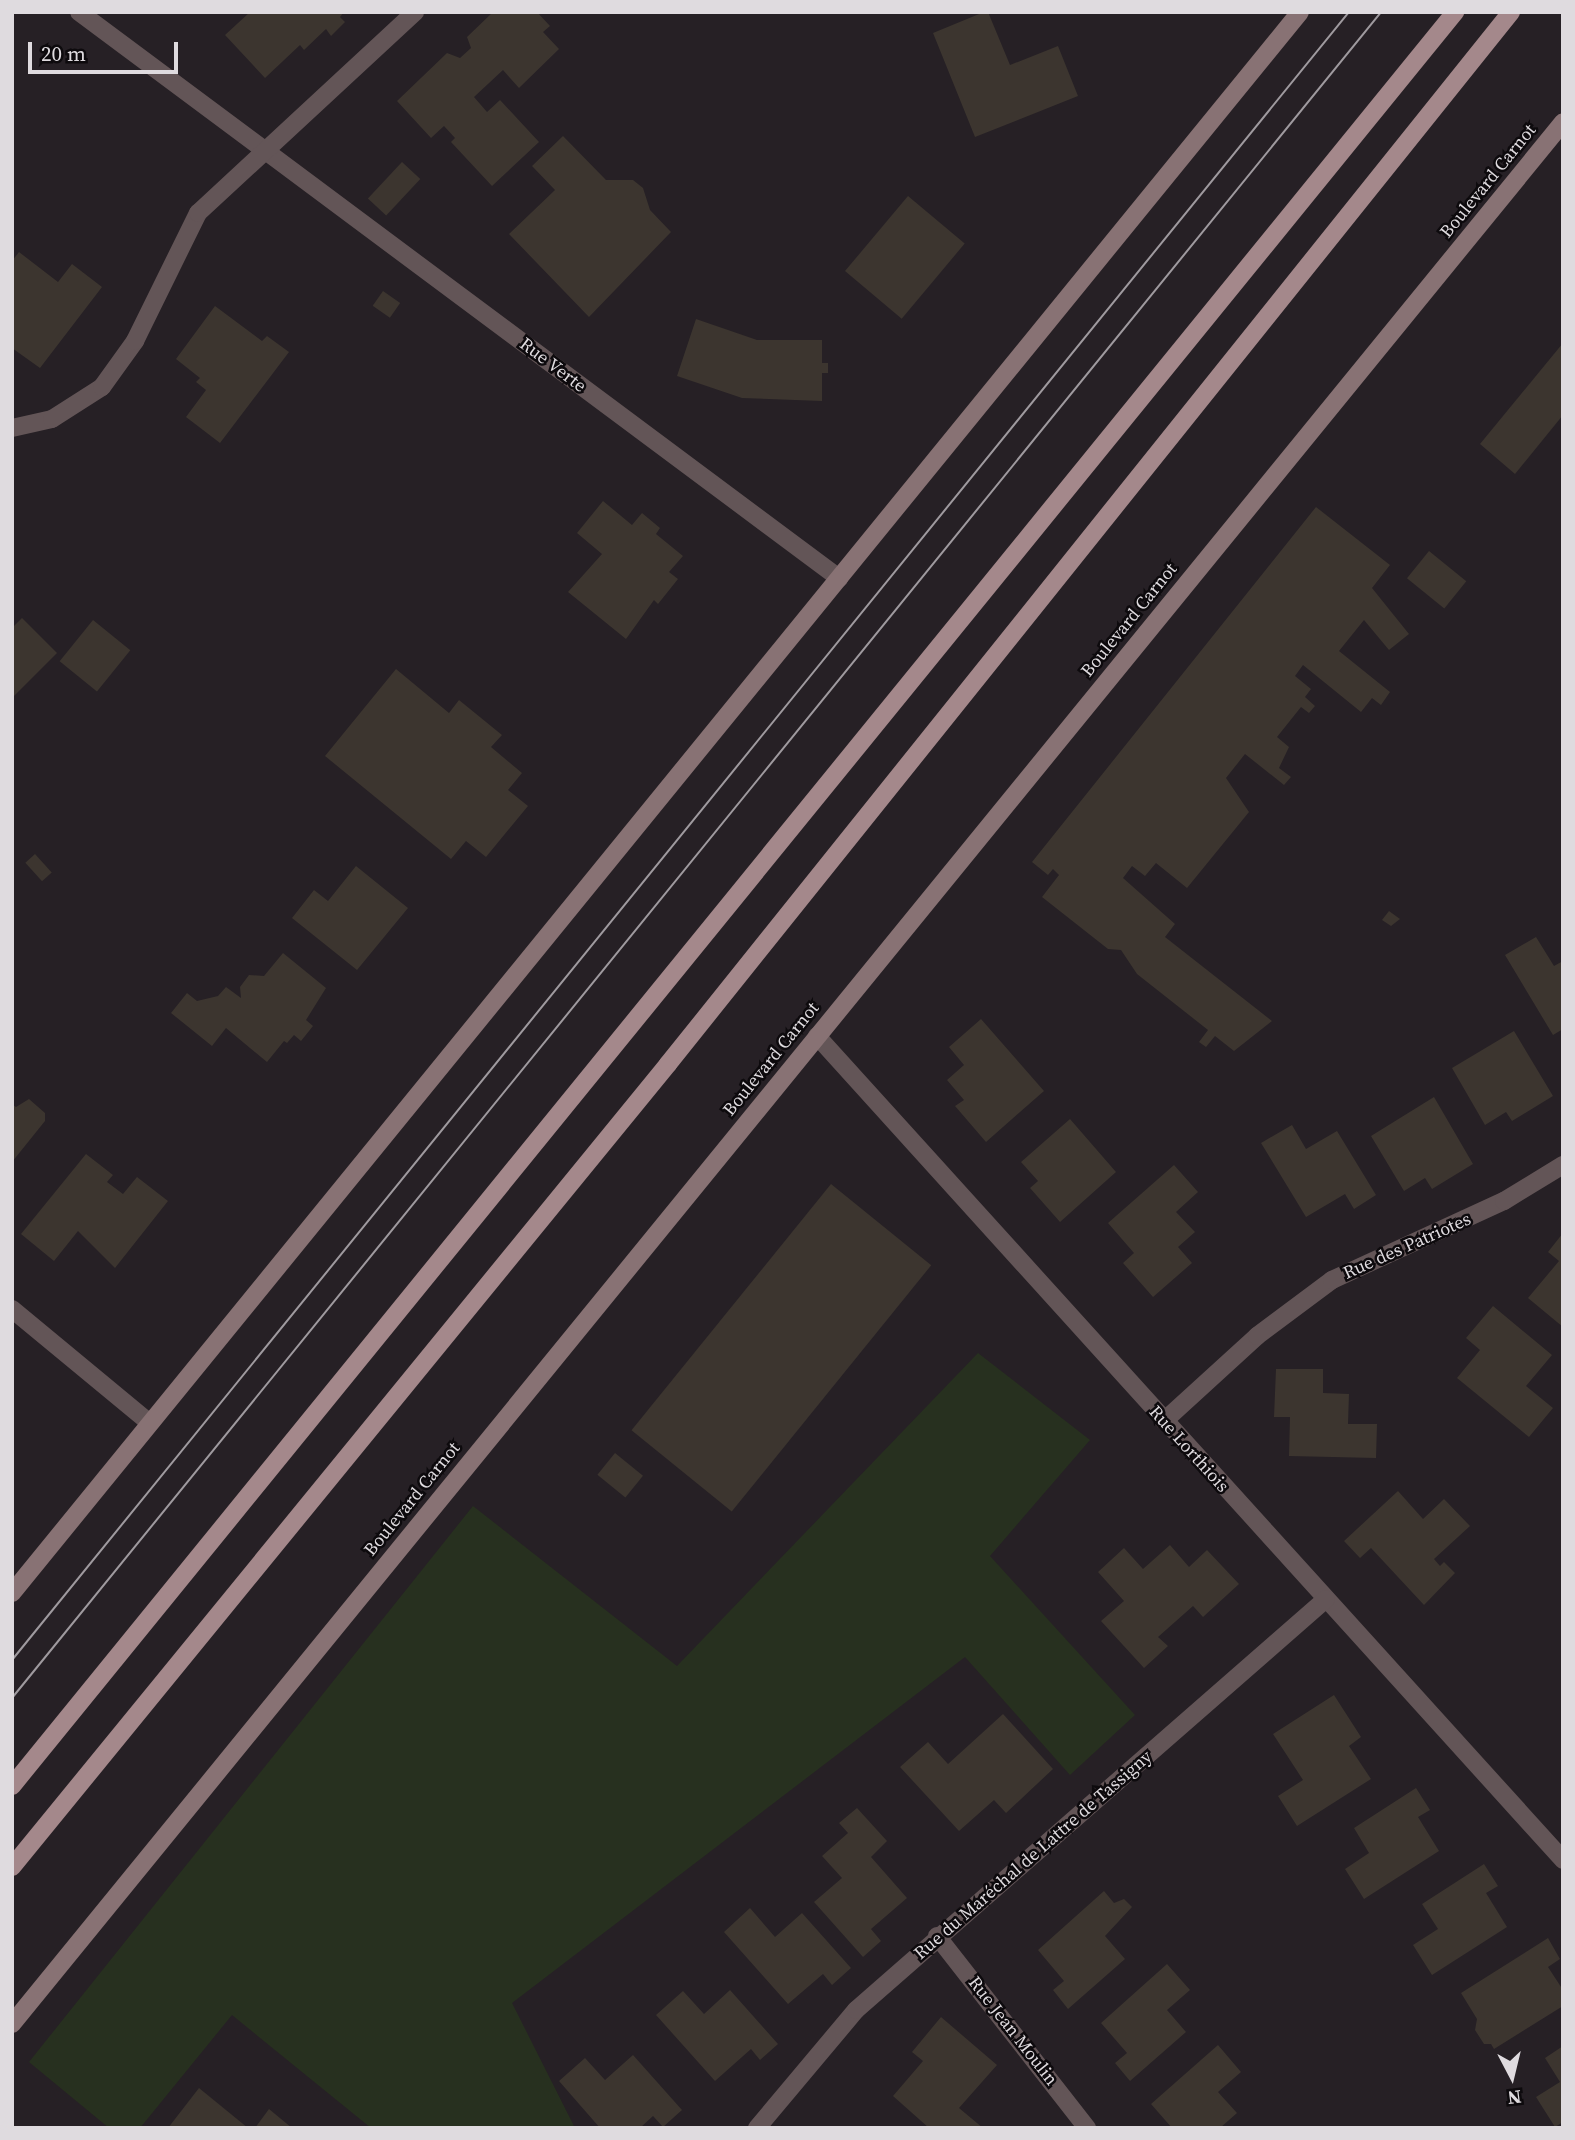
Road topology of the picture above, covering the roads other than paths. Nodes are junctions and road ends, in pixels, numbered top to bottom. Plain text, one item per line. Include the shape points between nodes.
1 (79, 12) edge
2 (415, 12) edge
3 (1300, 12) edge
4 (1455, 12) edge
5 (1511, 12) edge
6 (1563, 122) edge
7 (267, 152) junction
8 (12, 428) edge
9 (839, 578) junction
10 (817, 1036) junction
11 (1563, 1165) edge
12 (12, 1309) edge
13 (1164, 1421) junction
14 (150, 1423) junction
15 (12, 1593) edge
16 (1326, 1599) junction
17 (12, 1786) edge
18 (1563, 1860) edge
19 (12, 1867) edge
20 (937, 1936) junction
21 (12, 2024) edge
22 (757, 2128) edge
23 (1087, 2128) edge

1 - 7 street, Rue Verte
2 - 7 street
3 - 9 street
4 - 17 main road
5 - 19 main road via 676,1054
6 - 10 street, Boulevard Carnot
7 - 8 street via 198,213 135,341 102,387 52,419
7 - 9 street, Rue Verte
9 - 14 street
10 - 13 street, Rue Lorthiois
10 - 21 street, Boulevard Carnot
11 - 13 street, Rue des Patriotes via 1485,1211 1332,1280 1257,1336
12 - 14 street
13 - 16 street, Rue Lorthiois
14 - 15 street
16 - 18 street, Rue Lorthiois
16 - 20 street, Rue du Maréchal de Lattre de Tassigny
20 - 22 street, Rue du Maréchal de Lattre de Tassigny via 829,2036
20 - 23 street, Rue Jean Moulin

